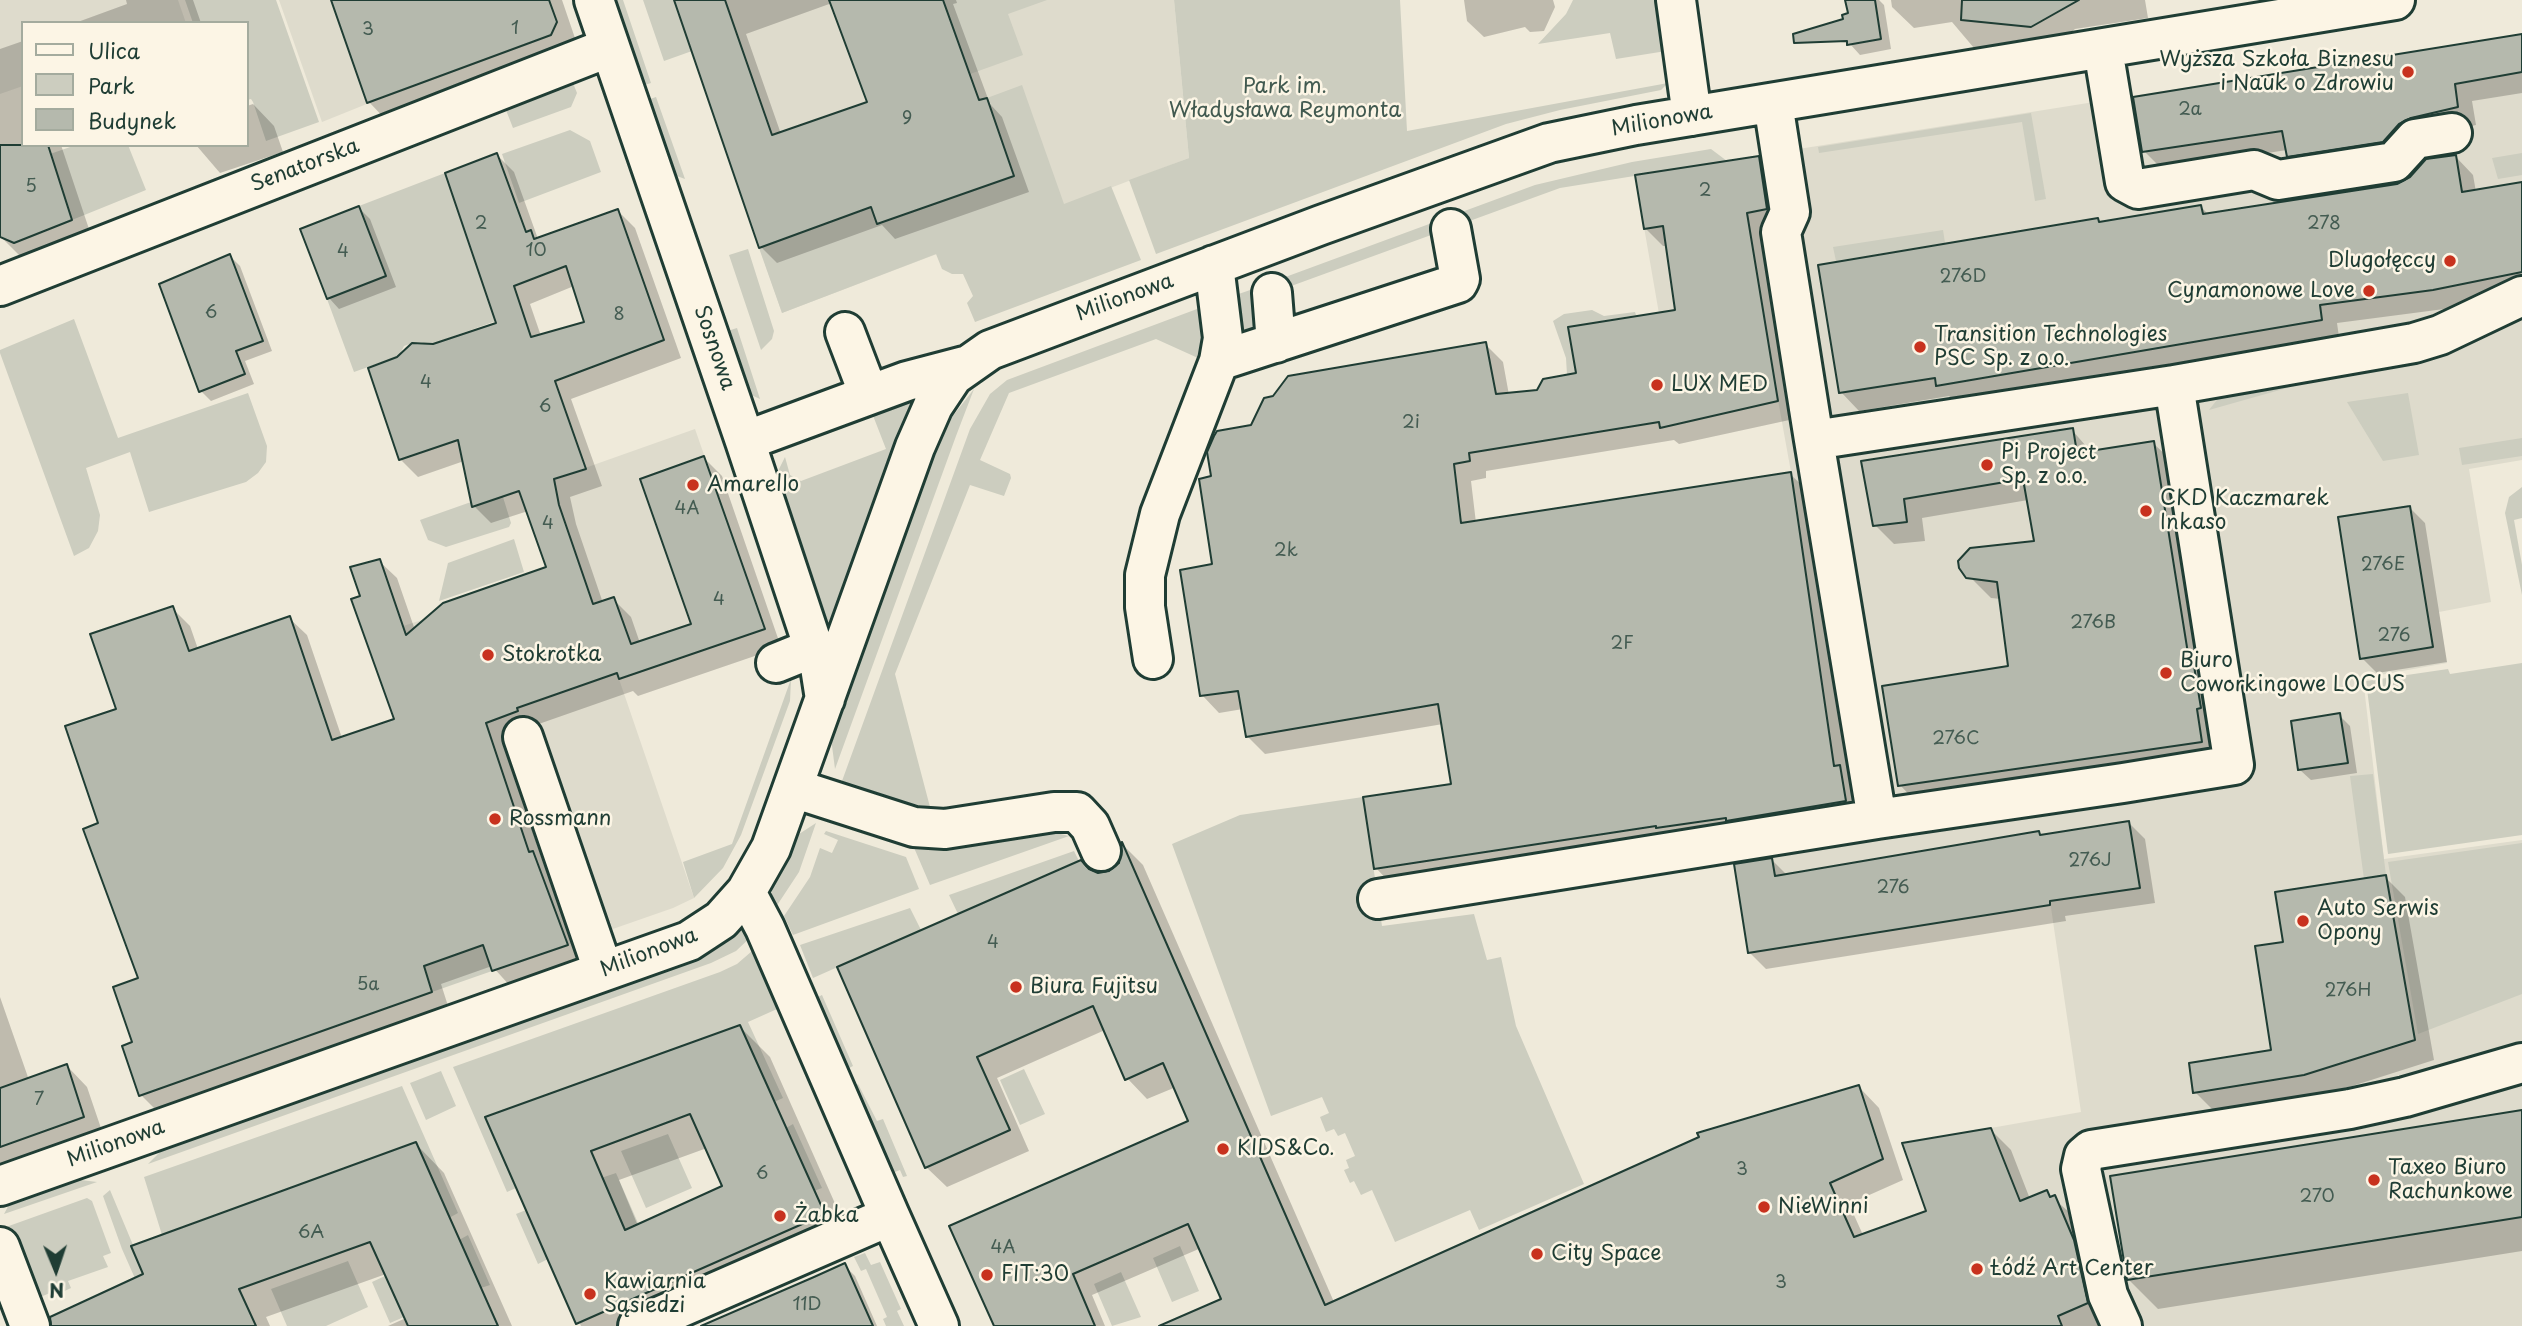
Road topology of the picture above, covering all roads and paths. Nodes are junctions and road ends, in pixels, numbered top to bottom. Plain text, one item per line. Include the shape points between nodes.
1 (594, 0) edge
2 (1676, 0) edge
3 (2395, 0) edge
4 (610, 47) junction
5 (2103, 49) junction
6 (1773, 103) junction
7 (1692, 116) junction
8 (2452, 134) dead end
9 (1451, 229) dead end
10 (1214, 265) junction
11 (0, 286) edge
12 (1272, 293) dead end
13 (2522, 296) edge
14 (845, 332) dead end
15 (1276, 343) junction
16 (1219, 361) junction
17 (964, 366) junction
18 (2174, 385) junction
19 (869, 395) junction
20 (1814, 440) junction
21 (745, 441) junction
22 (813, 648) junction
23 (1153, 659) dead end
24 (776, 663) dead end
25 (825, 699) junction
26 (523, 737) dead end
27 (793, 789) junction
28 (1877, 819) junction
29 (1101, 851) dead end
30 (746, 892) junction
31 (1378, 900) dead end
32 (603, 970) junction
33 (2522, 1063) edge
34 (0, 1186) edge
35 (890, 1216) junction
36 (0, 1247) edge
37 (30, 1326) edge
38 (638, 1326) edge
39 (939, 1326) edge
40 (2122, 1326) edge

1 - 4 street, Sosnowa
2 - 7 street
3 - 5 street, Milionowa
4 - 11 street, Senatorska
4 - 21 street, Sosnowa
5 - 6 street, Milionowa
5 - 8 street via 2124,182 2138,189 2253,170 2278,180 2394,162 2415,139
6 - 7 street, Milionowa
6 - 20 street via 1790,212 1781,232
7 - 10 street, Milionowa via 1537,147
9 - 15 street via 1458,283
10 - 16 street via 1223,338
10 - 17 street, Milionowa via 1014,339
12 - 15 street
13 - 18 street via 2414,343
14 - 19 street
15 - 16 street
16 - 23 street via 1150,543 1145,607
17 - 19 street, Milionowa
17 - 25 street, Milionowa via 940,395 915,447
18 - 20 street
18 - 28 street via 2234,765
19 - 21 street, Milionowa
20 - 28 street
21 - 22 street, Sosnowa
22 - 24 street
22 - 25 street, Sosnowa
25 - 27 street, Milionowa
26 - 32 street
27 - 29 street via 929,829 1077,812 1090,826
27 - 30 street, Milionowa via 767,856
28 - 31 street
30 - 32 street, Milionowa via 721,919 689,941
30 - 35 street
32 - 34 street, Milionowa
33 - 40 street via 2350,1109 2091,1150 2081,1169 2108,1295
35 - 38 street
35 - 39 street
36 - 37 street

